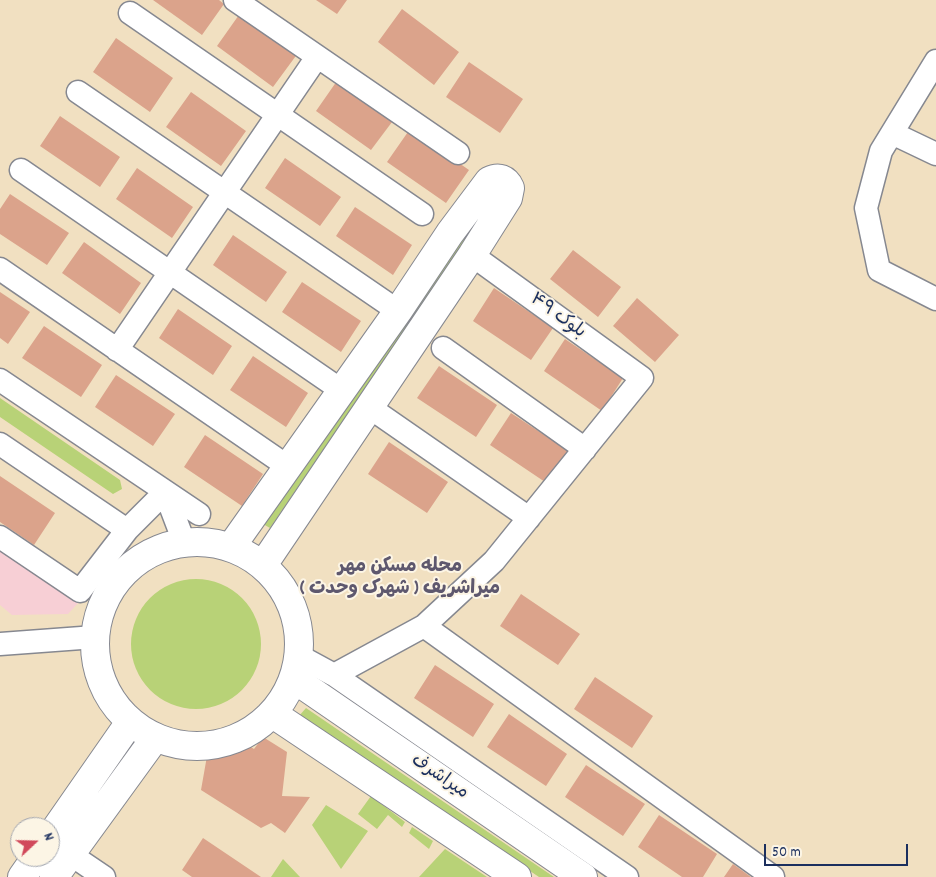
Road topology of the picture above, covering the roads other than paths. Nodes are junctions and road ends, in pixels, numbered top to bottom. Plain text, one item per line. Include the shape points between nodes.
1 (235, 0) edge
2 (130, 13) dead end
3 (317, 57) junction
4 (936, 61) edge
5 (78, 92) dead end
6 (277, 115) junction
7 (892, 133) junction
8 (458, 153) dead end
9 (936, 154) edge
10 (20, 170) dead end
11 (224, 192) junction
12 (422, 214) dead end
13 (472, 256) junction
14 (0, 269) edge
15 (170, 272) junction
16 (936, 299) edge
17 (398, 311) junction
18 (443, 348) dead end
19 (117, 350) junction
20 (0, 380) edge
21 (341, 390) junction
22 (369, 407) junction
23 (0, 444) edge
24 (585, 449) junction
25 (288, 466) junction
26 (165, 492) junction
27 (199, 514) dead end
28 (529, 518) junction
29 (127, 530) junction
30 (0, 537) edge
31 (184, 542) junction
32 (231, 547) junction
33 (263, 565) junction
34 (424, 626) junction
35 (95, 638) junction
36 (0, 644) edge
37 (297, 668) junction
38 (334, 675) junction
39 (274, 714) junction
40 (130, 722) junction
41 (155, 738) junction
42 (60, 845) edge
43 (104, 877) edge
44 (517, 877) edge
45 (583, 877) edge
46 (627, 877) edge
47 (773, 877) edge

1 - 3 street
2 - 6 street
3 - 6 street
3 - 8 street
4 - 7 street
5 - 11 street
6 - 11 street
6 - 12 street
7 - 9 street
7 - 16 street via 881,150 866,208 879,270
10 - 15 street
11 - 15 street
11 - 17 street
13 - 17 street via 508,198 510,188 499,178 489,181
13 - 22 street
13 - 24 street, بلوک ۴۹ via 642,378
14 - 19 street
15 - 19 street
15 - 21 street
17 - 21 street
18 - 24 street
19 - 25 street
20 - 26 street
21 - 25 street
22 - 28 street
22 - 33 street
23 - 29 street
24 - 28 street
25 - 32 street
26 - 27 street
26 - 29 street
26 - 31 street
28 - 34 street via 494,561
29 - 30 street via 80,591
31 - 32 street via 208,542
31 - 35 street via 157,549 133,564 114,584 101,610
32 - 33 street
33 - 37 street via 280,583 292,606 299,630
34 - 38 street
34 - 47 street
35 - 36 street
35 - 40 street via 98,669 110,698
37 - 38 street
37 - 39 street via 285,698
37 - 45 street, میراشرف
38 - 46 street
39 - 41 street via 248,734 218,745 186,747
39 - 44 street
40 - 41 street
40 - 42 street
41 - 42 street
42 - 43 street

